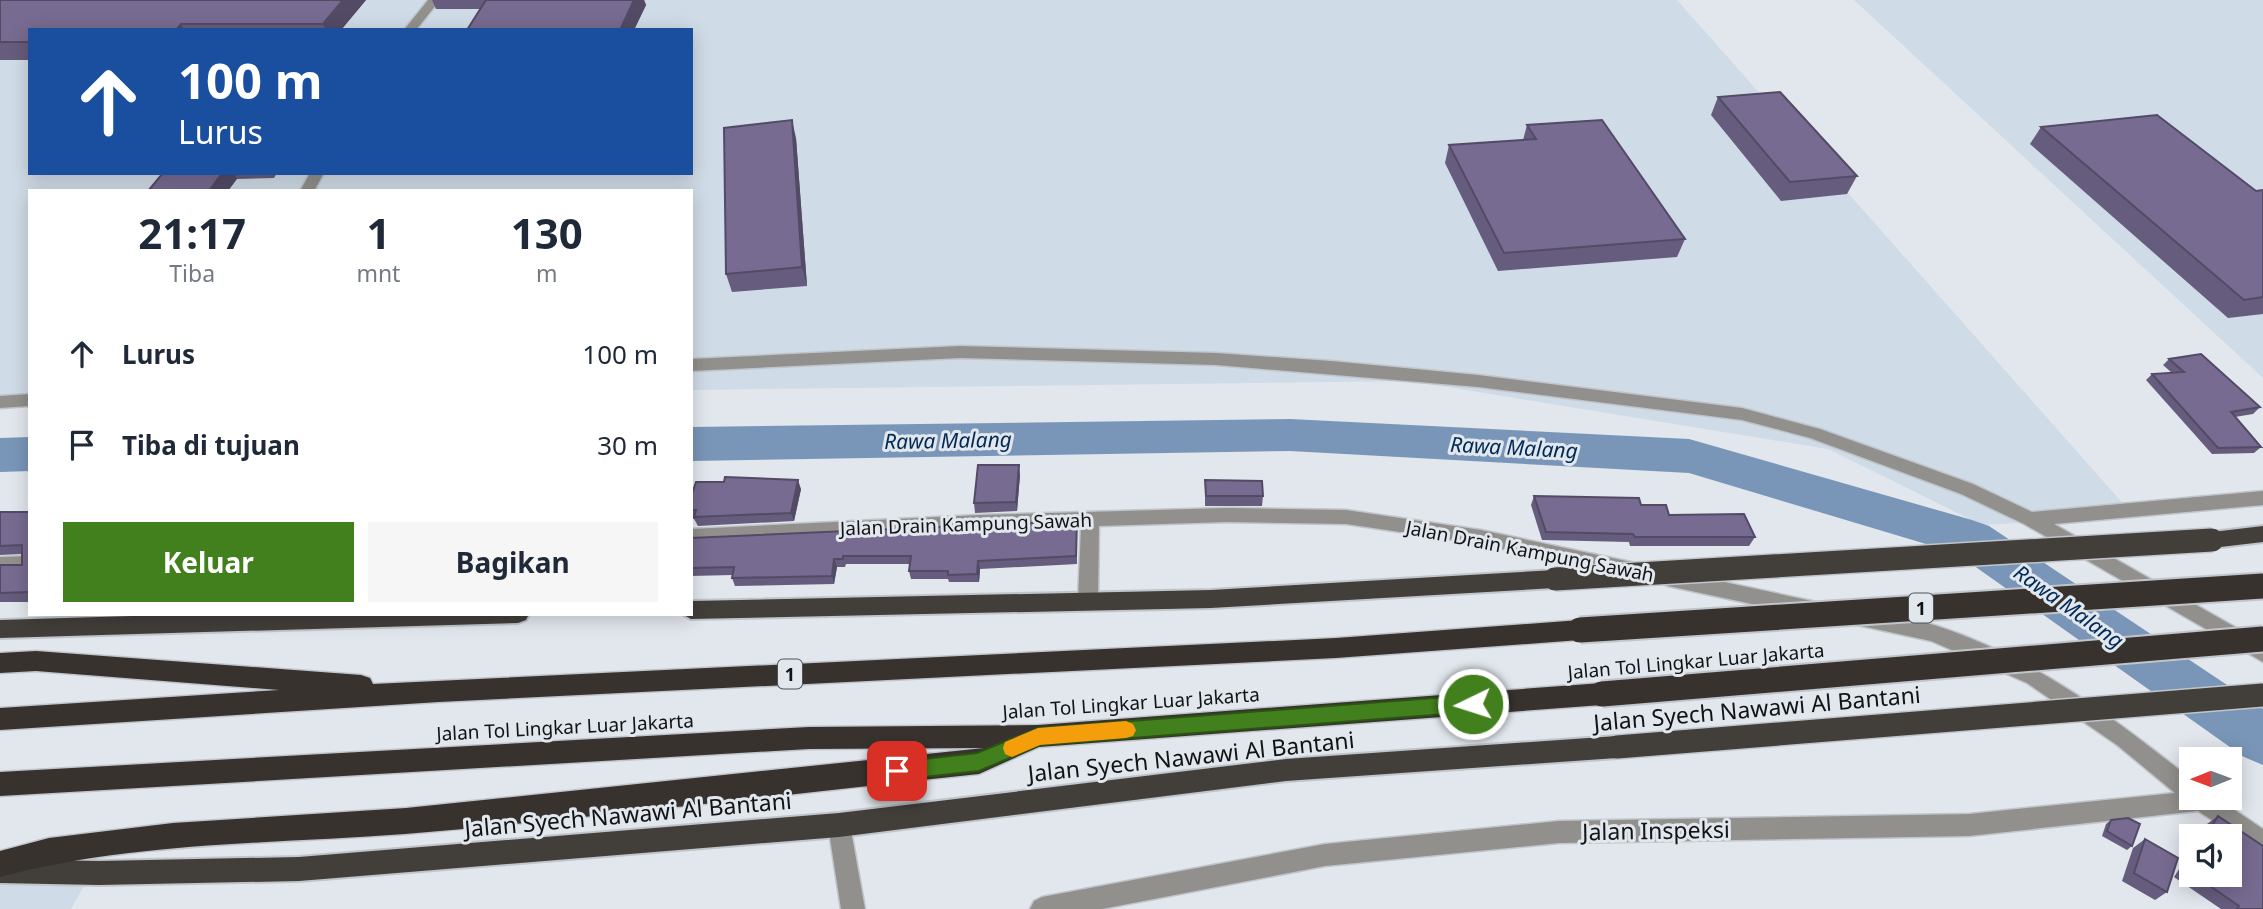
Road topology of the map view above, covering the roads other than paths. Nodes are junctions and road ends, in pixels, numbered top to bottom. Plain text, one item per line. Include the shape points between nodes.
1 (434, 0) edge
2 (412, 28) edge
3 (693, 365) edge
4 (28, 400) edge
5 (0, 402) edge
6 (2263, 498) edge
7 (1090, 519) junction
8 (2031, 519) junction
9 (2263, 534) edge
10 (693, 536) edge
11 (28, 564) edge
12 (0, 565) edge
13 (2263, 586) edge
14 (1088, 602) junction
15 (693, 610) edge
16 (449, 616) edge
17 (0, 629) edge
18 (2263, 639) edge
19 (2263, 653) edge
20 (0, 663) edge
21 (439, 691) junction
22 (2263, 695) edge
23 (0, 719) edge
24 (1038, 736) junction
25 (2179, 782) edge
26 (0, 784) edge
27 (2179, 799) edge
28 (2216, 810) edge
29 (839, 825) junction
30 (2263, 842) edge
31 (0, 864) edge
32 (0, 871) edge
33 (852, 909) edge
34 (1042, 909) edge

1 - 2 street
3 - 8 street via 960,352 1048,353 1331,367 1478,381 1742,414 1900,463
4 - 5 street
6 - 8 street
7 - 10 street, Jalan Drain Kampung Sawah
7 - 14 street
7 - 25 street, Jalan Drain Kampung Sawah via 1346,517 1481,537 1934,633 2034,677 2124,738
8 - 19 street
9 - 14 highway, bridge via 1211,599
11 - 12 street
13 - 21 highway, Jalan Tol Lingkar Luar Jakarta / 1, bridge via 1336,648
14 - 15 highway
16 - 17 highway
18 - 24 highway, Jalan Tol Lingkar Luar Jakarta, bridge
20 - 21 highway via 36,661
21 - 23 highway, Jalan Tol Lingkar Luar Jakarta / 1
22 - 29 highway, Jalan Syech Nawawi Al Bantani, bridge via 1286,769
24 - 26 highway, Jalan Tol Lingkar Luar Jakarta via 809,738
24 - 31 highway via 979,762 406,821 173,836 50,851
27 - 34 street, Jalan Inspeksi via 1969,825 1545,834 1325,855
28 - 30 street
29 - 32 highway, Jalan Syech Nawawi Al Bantani via 299,869
29 - 33 street

